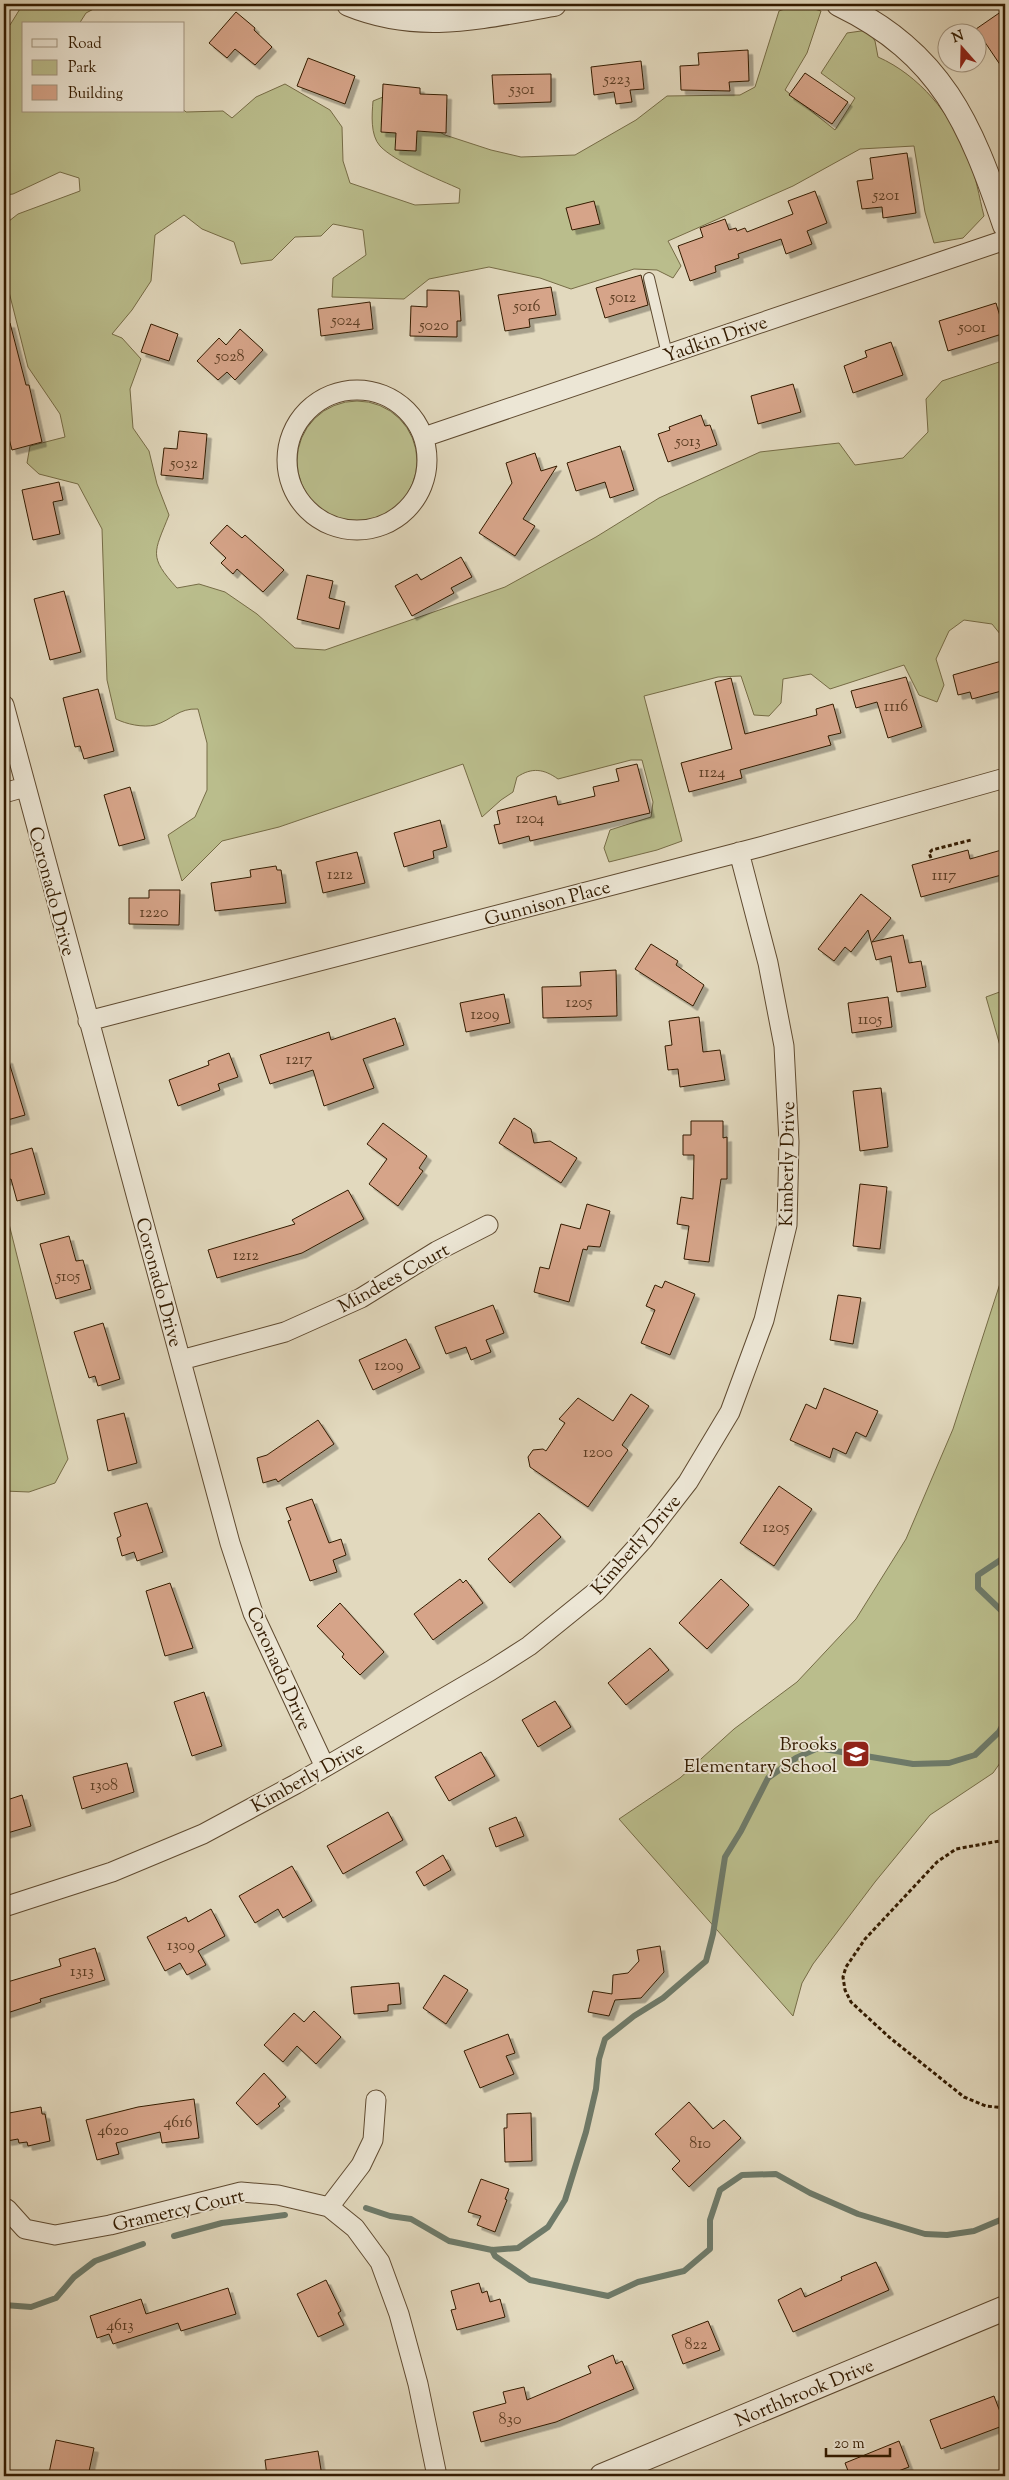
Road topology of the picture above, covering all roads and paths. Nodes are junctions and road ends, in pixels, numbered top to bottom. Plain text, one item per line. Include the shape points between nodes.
1 (349, 4) edge
2 (554, 4) edge
3 (840, 4) edge
4 (1005, 225) edge
5 (1005, 240) edge
6 (649, 278) dead end
7 (667, 354) junction
8 (424, 437) junction
9 (4, 705) edge
10 (1005, 778) edge
11 (24, 787) junction
12 (4, 793) edge
13 (971, 840) dead end
14 (739, 852) junction
15 (931, 858) dead end
16 (88, 1021) junction
17 (488, 1225) dead end
18 (181, 1360) junction
19 (325, 1766) junction
20 (1005, 1840) edge
21 (4, 1907) edge
22 (376, 2100) dead end
23 (1005, 2108) edge
24 (329, 2207) junction
25 (7, 2209) dead end
26 (1005, 2308) edge
27 (437, 2476) edge
28 (602, 2476) edge

1 - 2 street via 390,16 423,21 452,20
3 - 4 street via 878,25 939,81 979,150
5 - 7 street, Yadkin Drive
6 - 7 lane
7 - 8 street, Yadkin Drive
8 - 8 street via 404,408 382,394 354,390 332,394 310,407 296,424 288,447 288,475 296,496 310,514 329,525 358,531 386,525 410,508 423,487 428,465
9 - 11 street, Coronado Drive
10 - 14 street, Gunnison Place
11 - 12 street
11 - 16 street, Coronado Drive
13 - 15 path via 932,850 929,853
14 - 16 street, Gunnison Place
14 - 19 street, Kimberly Drive via 768,963 784,1046 789,1142 787,1226 764,1320 730,1412 688,1482 643,1540 597,1591 529,1646 498,1666
16 - 18 street, Coronado Drive
17 - 18 street, Mindees Court via 437,1251 361,1298 285,1332
18 - 19 street, Coronado Drive via 230,1543 253,1613
19 - 21 street, Kimberly Drive via 202,1834 112,1872
20 - 23 path via 956,1850 937,1862 865,1939 843,1977 845,1990 852,2002 889,2037 964,2097 986,2106
22 - 24 street via 373,2140 361,2165
24 - 25 street, Gramercy Court via 278,2194 241,2192 110,2225 55,2234 24,2229
24 - 27 street, Gramercy Court via 356,2228 380,2262 418,2384
26 - 28 street, Northbrook Drive

